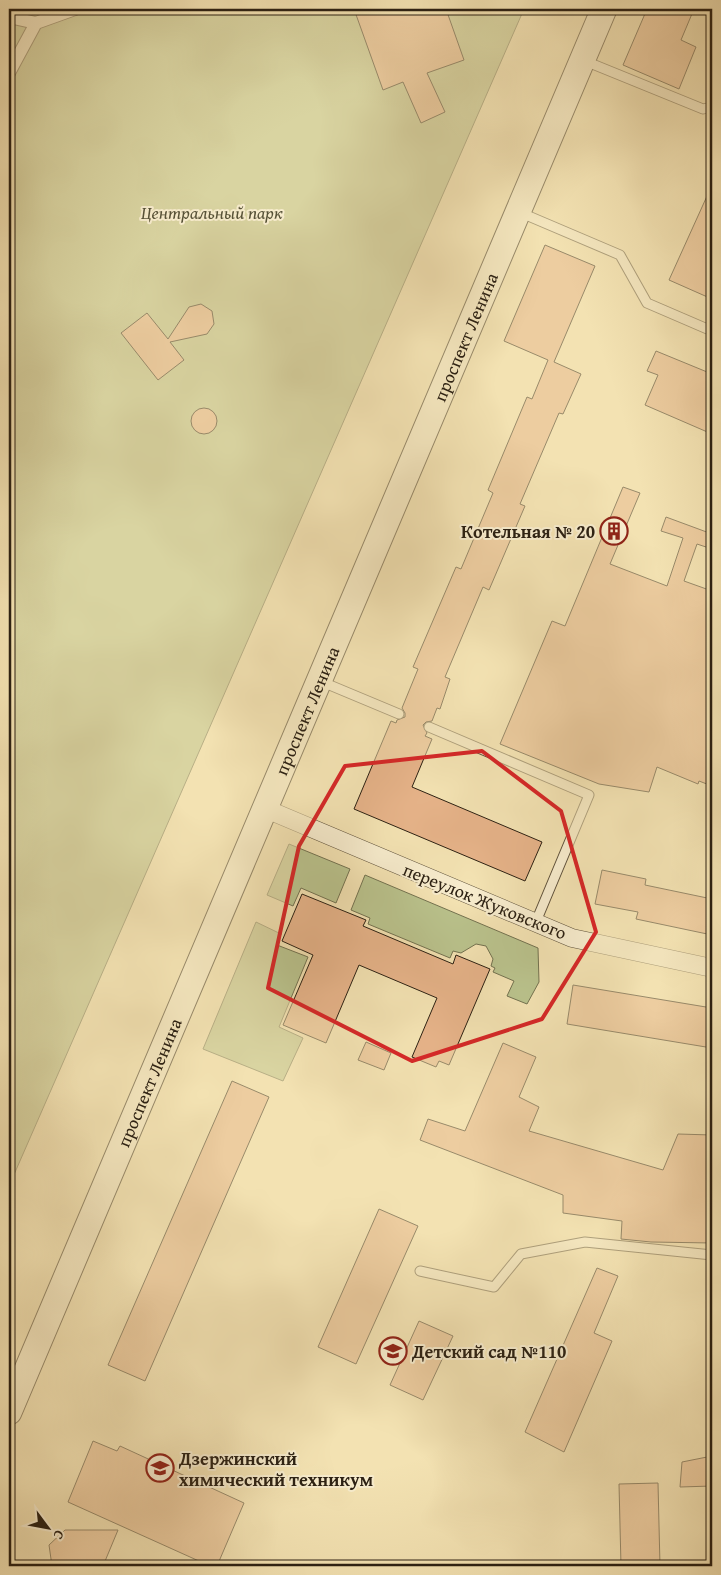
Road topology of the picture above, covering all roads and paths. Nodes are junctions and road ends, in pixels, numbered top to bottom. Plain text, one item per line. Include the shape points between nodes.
1 (75, 9) edge
2 (604, 9) edge
3 (9, 17) edge
4 (36, 23) junction
5 (583, 60) junction
6 (9, 73) edge
7 (712, 107) edge
8 (518, 212) junction
9 (712, 331) edge
10 (320, 681) junction
11 (399, 714) dead end
12 (429, 727) dead end
13 (266, 809) junction
14 (535, 924) junction
15 (712, 968) edge
16 (712, 1255) edge
17 (420, 1271) dead end
18 (9, 1412) edge

1 - 4 street
2 - 5 main road, проспект Ленина
3 - 4 street
4 - 6 street
5 - 7 lane via 703,109
5 - 8 main road, проспект Ленина
8 - 9 lane via 620,255 647,303
8 - 10 main road, проспект Ленина
10 - 11 lane
10 - 13 main road, проспект Ленина
12 - 14 lane via 589,795
13 - 14 street, переулок Жуковского
13 - 18 main road, проспект Ленина
14 - 15 street, переулок Жуковского via 572,938
16 - 17 lane via 585,1242 521,1254 494,1287

